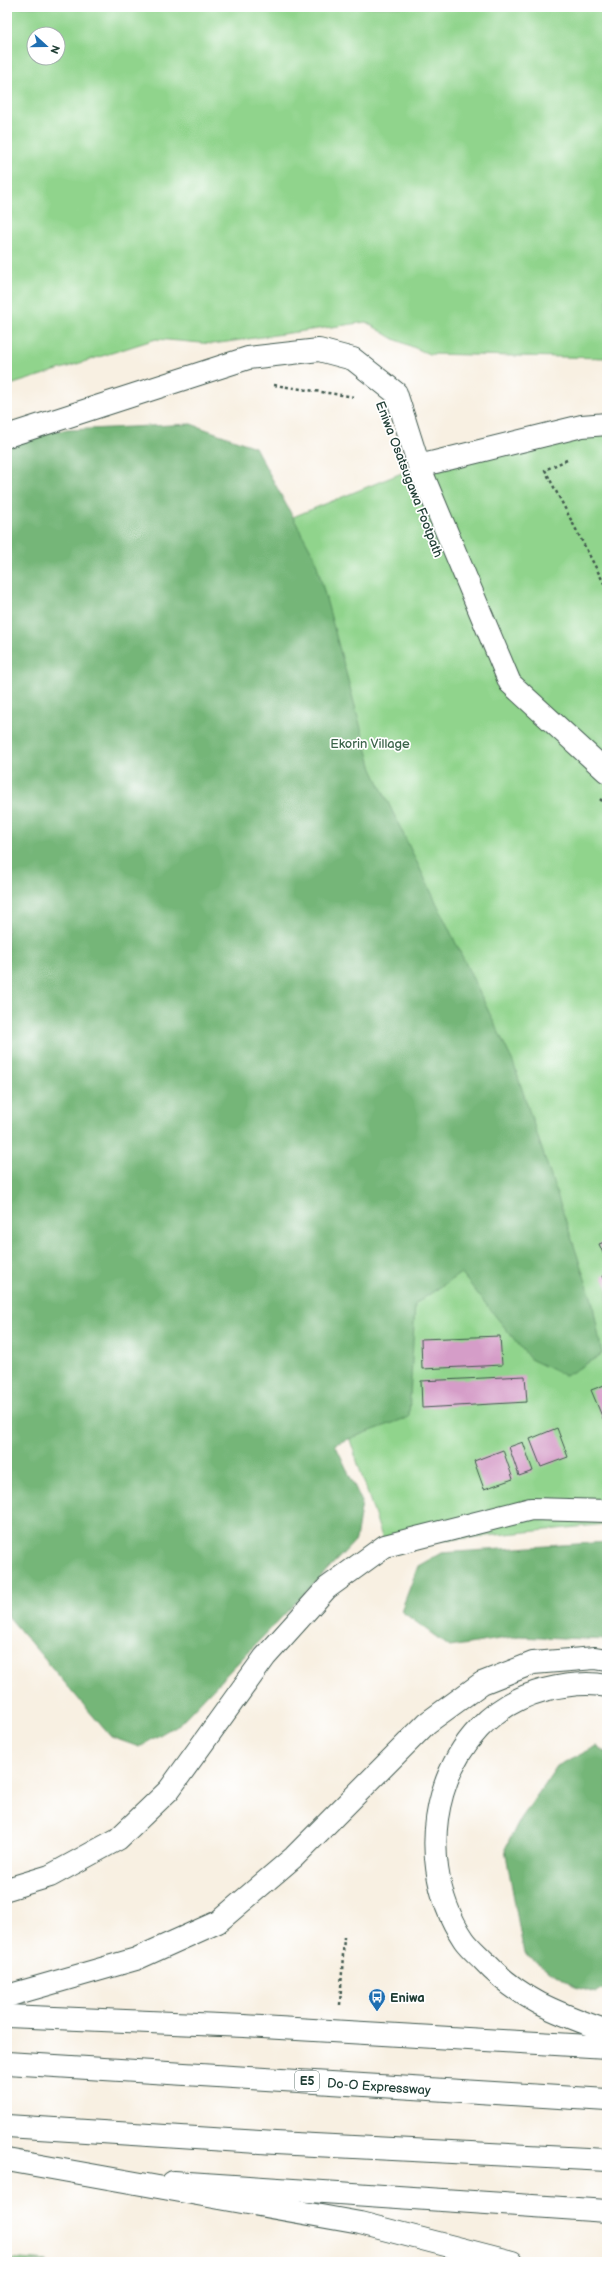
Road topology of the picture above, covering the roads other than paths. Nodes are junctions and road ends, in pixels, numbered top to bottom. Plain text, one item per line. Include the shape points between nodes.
1 (607, 424) edge
2 (7, 436) edge
3 (419, 466) junction
4 (607, 772) edge
5 (607, 1511) edge
6 (607, 1660) edge
7 (607, 1686) edge
8 (7, 1889) edge
9 (7, 1996) edge
10 (7, 2016) edge
11 (607, 2031) edge
12 (607, 2047) edge
13 (7, 2063) edge
14 (607, 2100) edge
15 (7, 2126) edge
16 (7, 2160) edge
17 (607, 2160) edge
18 (99, 2177) junction
19 (607, 2212) edge
20 (512, 2262) edge

1 - 3 main road via 582,426
2 - 3 main road via 248,358 319,350 353,360 396,393
3 - 4 main road via 510,682
5 - 8 main road via 531,1509 385,1546 327,1588 265,1657 169,1790 118,1839 50,1876
6 - 9 main road via 595,1658 533,1663 482,1682 427,1723 294,1857 218,1922 136,1959
7 - 11 main road via 560,1686 523,1696 488,1718 461,1749 446,1783 436,1819 436,1862 447,1911 465,1941 512,1988 538,2003
10 - 12 main road via 244,2026
13 - 14 main road, Do-O Expressway / E5
15 - 17 main road
16 - 18 main road
18 - 19 main road
18 - 20 main road via 360,2223

